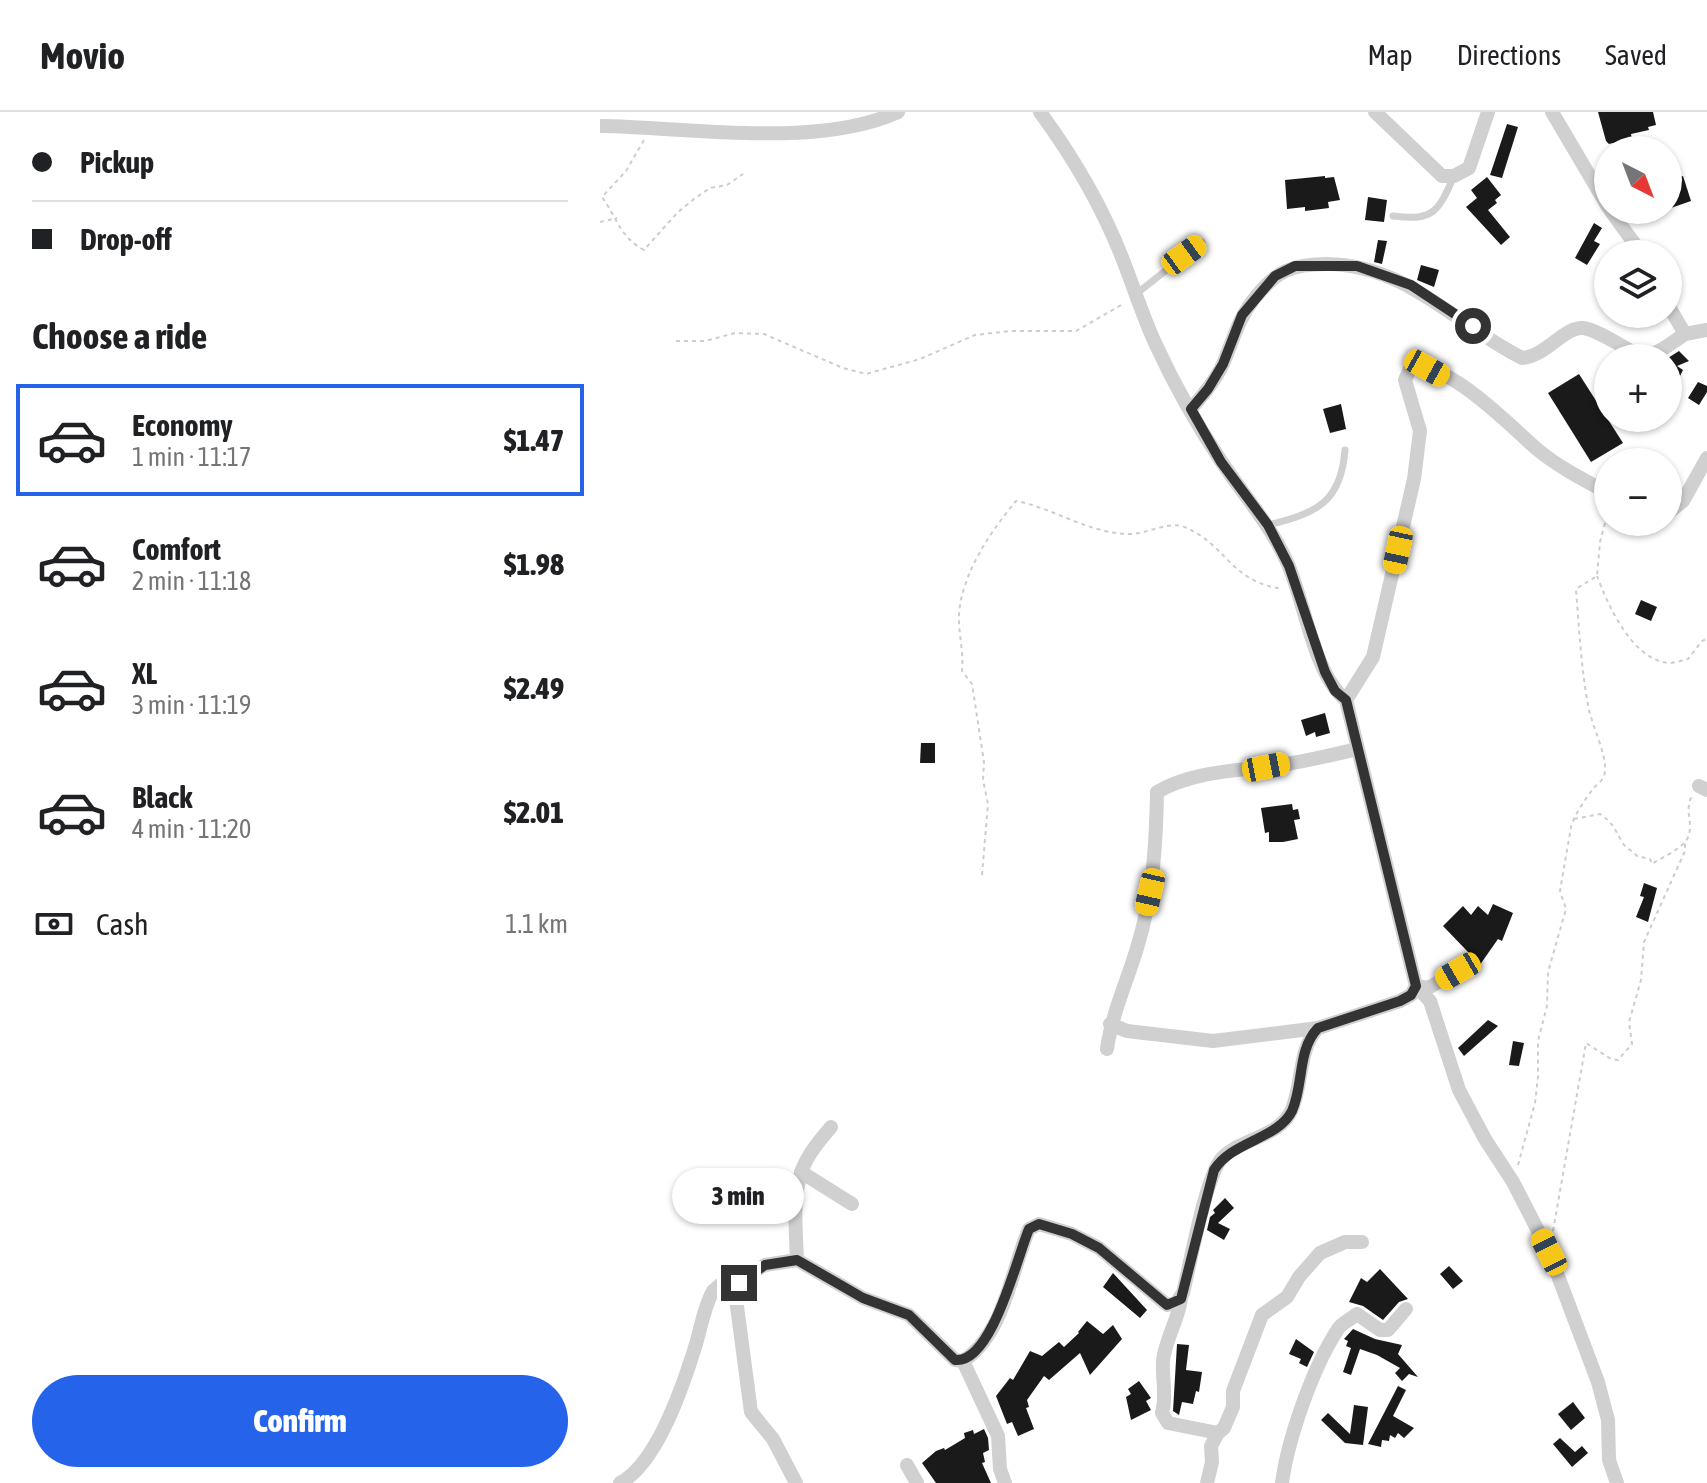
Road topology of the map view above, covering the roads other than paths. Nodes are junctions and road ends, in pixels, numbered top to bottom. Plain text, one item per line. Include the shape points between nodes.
1 (898, 112) edge
2 (1040, 112) edge
3 (1375, 112) edge
4 (1488, 112) edge
5 (1552, 112) edge
6 (600, 126) edge
7 (1454, 176) junction
8 (1594, 183) edge
9 (1393, 216) dead end
10 (1202, 242) dead end
11 (1134, 295) junction
12 (1681, 328) edge
13 (1707, 330) edge
14 (1685, 334) junction
15 (1191, 409) junction
16 (1345, 450) dead end
17 (1707, 458) edge
18 (1594, 485) edge
19 (1682, 502) edge
20 (1268, 525) junction
21 (1346, 700) junction
22 (1357, 749) junction
23 (1458, 971) dead end
24 (1416, 986) junction
25 (1110, 1024) junction
26 (1318, 1028) junction
27 (1107, 1049) dead end
28 (831, 1127) dead end
29 (801, 1172) junction
30 (852, 1204) dead end
31 (1362, 1242) dead end
32 (797, 1260) junction
33 (739, 1283) junction
34 (1181, 1299) junction
35 (1406, 1309) dead end
36 (963, 1361) junction
37 (1218, 1433) junction
38 (907, 1465) dead end
39 (620, 1483) edge
40 (796, 1483) edge
41 (917, 1483) edge
42 (1005, 1483) edge
43 (1207, 1483) edge
44 (1282, 1483) edge
45 (1617, 1483) edge

1 - 6 street via 825,130 729,134
2 - 11 street via 1086,183
3 - 7 street via 1442,176
4 - 7 street via 1469,168
5 - 8 street
7 - 9 lane via 1430,216
10 - 11 lane
11 - 15 street
12 - 14 street
13 - 14 street
14 - 15 street via 1646,356 1618,341 1574,329 1522,358 1411,285 1357,266 1295,266 1275,276 1242,315 1223,364
15 - 20 street via 1221,462
16 - 20 lane via 1343,474 1331,496 1295,518
17 - 19 street
18 - 21 street via 1538,450 1479,396 1427,368 1410,369 1405,380 1420,431 1414,479 1373,657
20 - 21 street via 1289,566 1325,672
21 - 22 street
22 - 24 street
22 - 25 street via 1230,769 1157,792 1150,892 1138,947
23 - 24 street via 1428,988
24 - 26 street via 1400,1001
24 - 45 street via 1430,1001 1459,1090 1549,1252 1598,1382
25 - 26 street via 1127,1031 1213,1041
25 - 27 street
26 - 34 street via 1309,1038 1292,1111 1274,1128 1227,1153 1214,1170
28 - 29 street
29 - 30 street
29 - 32 street
31 - 37 street via 1345,1242 1320,1253 1287,1297 1262,1315 1233,1391 1233,1407
32 - 33 street via 765,1265
32 - 36 street via 863,1298 909,1315 955,1360
33 - 39 street via 713,1291 662,1432
33 - 40 street via 736,1299 751,1412 773,1439
34 - 36 street via 1167,1305 1099,1248 1039,1224 1029,1229 988,1336
34 - 37 street via 1163,1359 1162,1413 1168,1423
35 - 44 street via 1388,1330 1357,1314 1339,1326 1297,1423
36 - 42 street via 998,1436
37 - 43 street via 1211,1446
38 - 41 street

